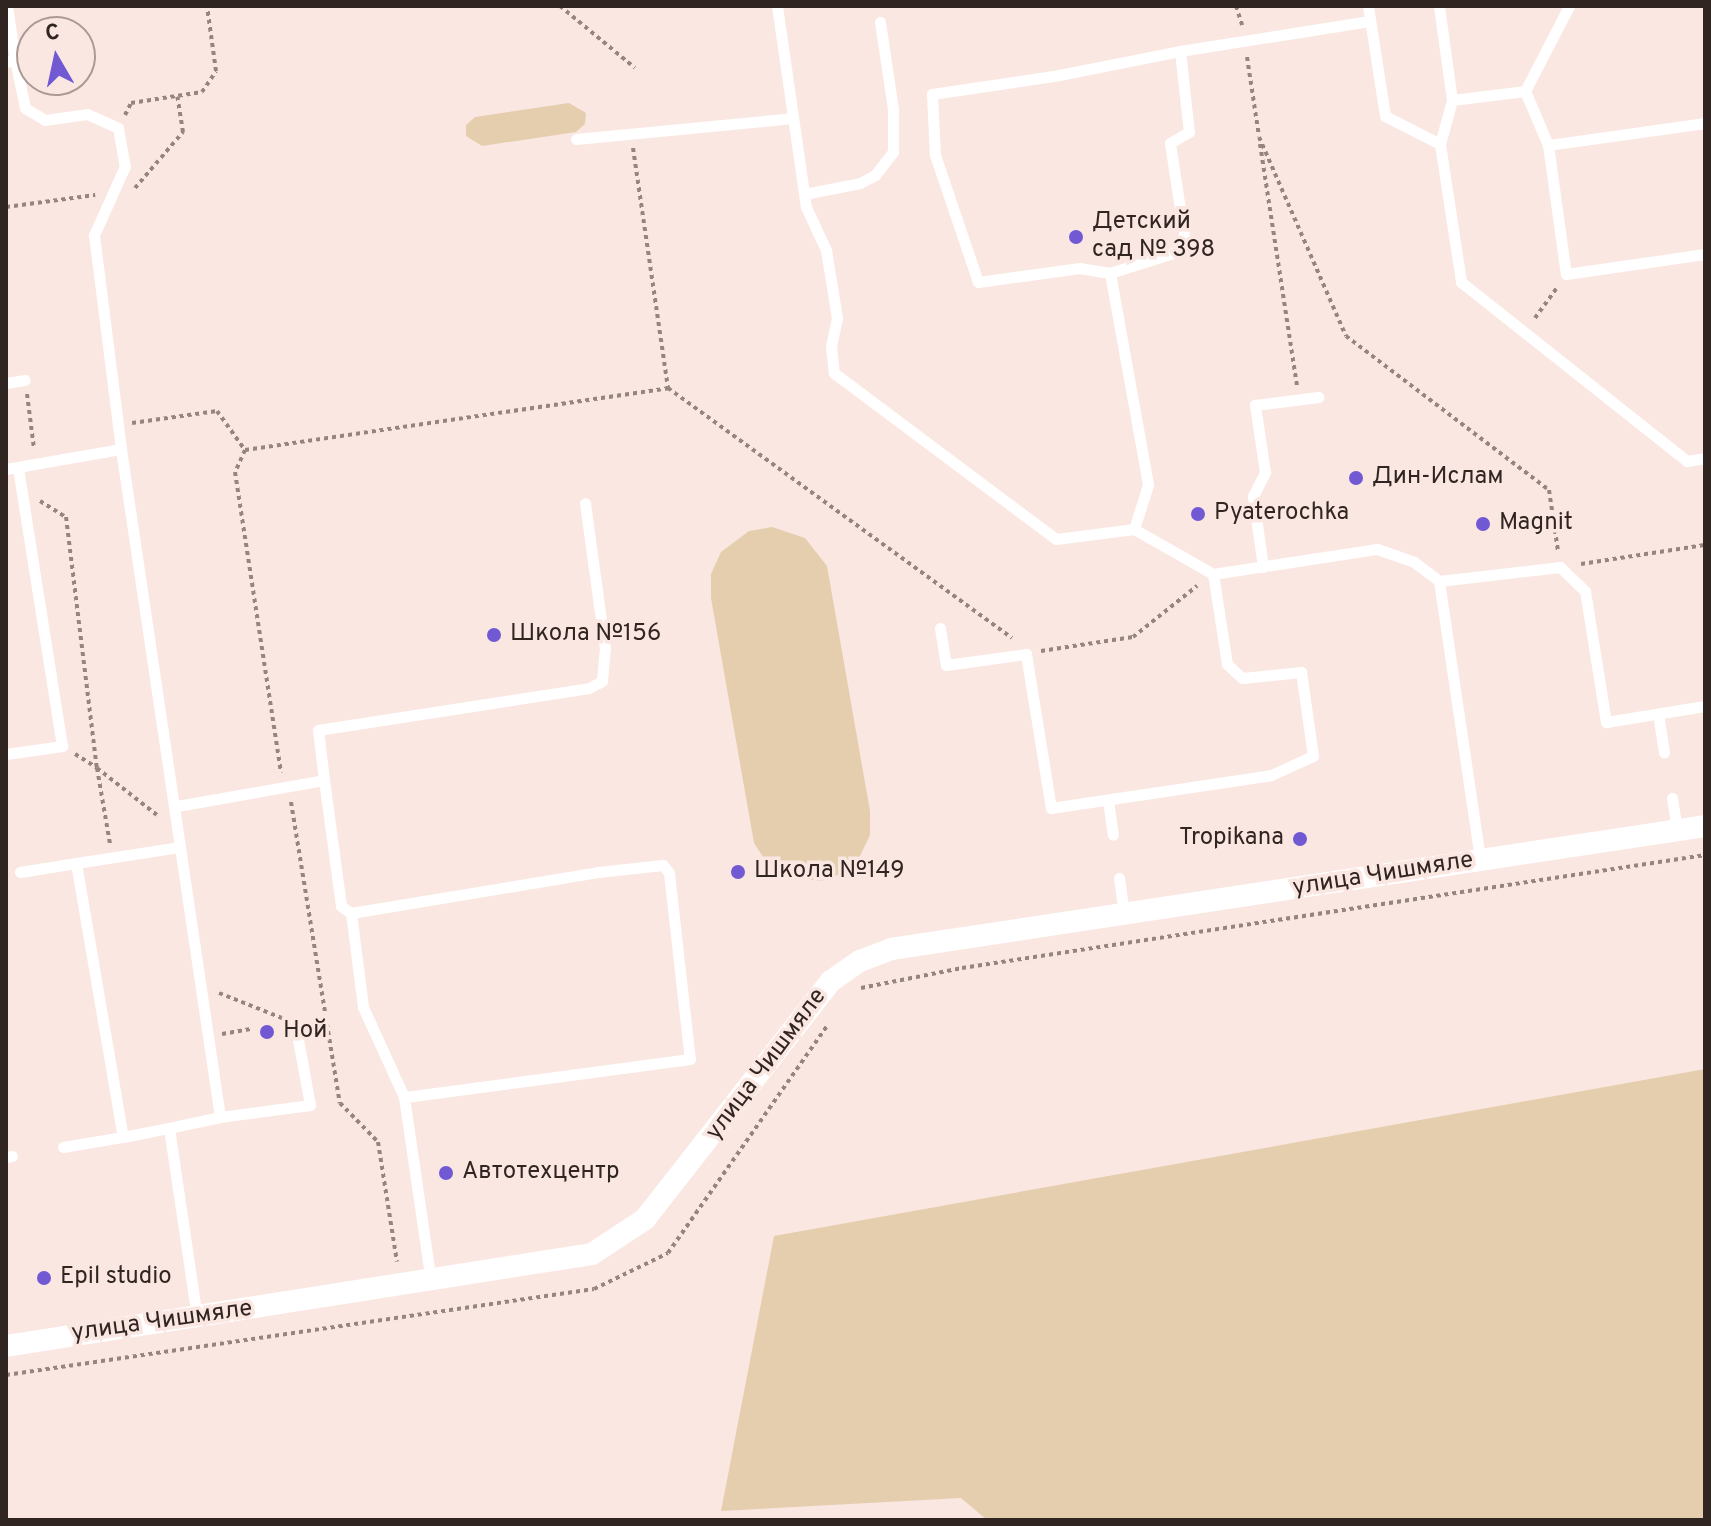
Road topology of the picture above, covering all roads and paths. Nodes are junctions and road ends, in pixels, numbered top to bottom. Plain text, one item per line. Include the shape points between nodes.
1 (7, 6) edge
2 (207, 6) edge
3 (560, 6) edge
4 (777, 6) edge
5 (1236, 6) edge
6 (1368, 6) edge
7 (1439, 6) edge
8 (1569, 6) edge
9 (1370, 21) junction
10 (880, 22) dead end
11 (1244, 41) junction
12 (1180, 51) junction
13 (11, 61) edge
14 (635, 68) dead end
15 (1525, 91) junction
16 (177, 96) junction
17 (1452, 100) junction
18 (793, 118) junction
19 (1705, 123) edge
20 (118, 128) junction
21 (631, 134) junction
22 (1259, 137) junction
23 (576, 139) dead end
24 (1440, 144) junction
25 (1548, 145) junction
26 (134, 189) dead end
27 (113, 193) junction
28 (804, 194) junction
29 (6, 207) edge
30 (1705, 254) edge
31 (1110, 273) junction
32 (1566, 274) junction
33 (1525, 333) junction
34 (25, 380) joint
35 (6, 383) edge
36 (668, 388) junction
37 (1318, 397) dead end
38 (1299, 399) junction
39 (119, 425) junction
40 (121, 449) junction
41 (245, 450) junction
42 (1705, 458) edge
43 (36, 463) junction
44 (12, 468) edge
45 (21, 489) junction
46 (585, 503) dead end
47 (1134, 529) junction
48 (1705, 545) edge
49 (1263, 567) junction
50 (1560, 567) junction
51 (1213, 574) junction
52 (1439, 581) junction
53 (940, 628) dead end
54 (1026, 654) junction
55 (1705, 706) edge
56 (1658, 714) junction
57 (62, 746) junction
58 (1664, 753) dead end
59 (6, 754) edge
60 (97, 768) junction
61 (324, 780) junction
62 (289, 789) junction
63 (1672, 798) dead end
64 (1108, 800) junction
65 (177, 806) junction
66 (1705, 826) edge
67 (1677, 830) junction
68 (178, 831) junction
69 (1113, 835) dead end
70 (179, 847) junction
71 (1705, 855) edge
72 (112, 858) junction
73 (1480, 860) junction
74 (76, 863) junction
75 (20, 872) dead end
76 (1119, 878) dead end
77 (351, 913) junction
78 (1124, 914) junction
79 (203, 987) junction
80 (851, 990) dead end
81 (833, 1017) dead end
82 (295, 1023) joint
83 (251, 1029) dead end
84 (208, 1036) junction
85 (404, 1097) junction
86 (220, 1117) junction
87 (169, 1128) junction
88 (123, 1137) junction
89 (63, 1147) dead end
90 (397, 1262) dead end
91 (432, 1282) junction
92 (197, 1317) junction
93 (6, 1346) edge
94 (6, 1375) edge

1 - 13 lane
2 - 16 path via 216,71 202,92
3 - 14 path
4 - 18 lane
5 - 11 path
6 - 9 lane
7 - 17 lane
8 - 15 lane
9 - 11 lane
9 - 24 lane via 1385,116
10 - 28 lane via 893,109 893,152 875,175 860,183
11 - 12 lane
11 - 22 path
12 - 31 lane via 1189,132 1170,143 1186,249
12 - 31 lane via 932,94 935,155 978,282 1080,268
13 - 20 lane via 25,108 45,120 87,114
15 - 17 lane
15 - 25 lane
16 - 20 path via 131,103
16 - 26 path via 183,132
17 - 24 lane
18 - 21 lane
18 - 28 lane
19 - 25 lane
20 - 27 lane via 125,166
21 - 23 lane
21 - 36 path
22 - 38 path
22 - 50 path via 1346,336 1549,490
24 - 33 lane via 1461,282
25 - 32 lane
27 - 29 path
27 - 39 lane via 94,235
28 - 47 lane via 826,250 837,318 831,346 834,373 1056,539
30 - 32 lane
31 - 47 lane via 1148,485
32 - 33 path
33 - 42 lane via 1687,461
34 - 35 lane
34 - 43 path
36 - 41 path
36 - 54 path via 1015,640
37 - 38 lane
38 - 49 lane via 1255,405 1265,472 1253,496
39 - 40 lane
39 - 41 path via 217,411
40 - 43 lane
40 - 65 lane
41 - 62 path via 235,472 282,781
43 - 44 lane
44 - 45 lane
45 - 57 lane
45 - 60 path via 66,517
46 - 61 lane via 605,649 602,681 589,688 318,730
47 - 51 lane
48 - 50 path
49 - 51 lane
49 - 52 lane via 1377,549 1414,562
50 - 52 lane
50 - 56 lane via 1585,591 1606,722
51 - 54 path via 1133,637
51 - 64 lane via 1227,664 1242,678 1301,672 1313,756 1271,775
52 - 73 lane
53 - 54 lane via 946,665
54 - 64 lane via 1051,808
55 - 56 lane
56 - 58 lane
57 - 59 lane
57 - 60 path
60 - 68 path
60 - 72 path
61 - 62 lane
61 - 77 lane via 341,906
62 - 65 lane
62 - 90 path via 340,1103 378,1142
63 - 67 lane
64 - 69 lane
65 - 68 lane
66 - 67 street, улица Чишмяле
67 - 73 street, улица Чишмяле
68 - 70 lane
70 - 72 lane
70 - 79 lane
71 - 80 path via 993,963
72 - 74 lane
73 - 78 street, улица Чишмяле
74 - 75 lane
74 - 88 lane
76 - 78 lane
77 - 85 lane via 363,1007
77 - 85 lane via 598,872 663,865 669,873 690,1059
78 - 91 street, улица Чишмяле via 891,949 860,961 831,981 696,1158 645,1219 615,1242 560,1263
79 - 82 path
79 - 84 lane
81 - 94 path via 668,1253 594,1289
82 - 86 lane via 310,1105
83 - 84 path
84 - 86 lane
85 - 91 lane
86 - 87 lane
87 - 88 lane
87 - 92 lane via 189,1292
88 - 89 lane
91 - 92 street, улица Чишмяле
92 - 93 street, улица Чишмяле

